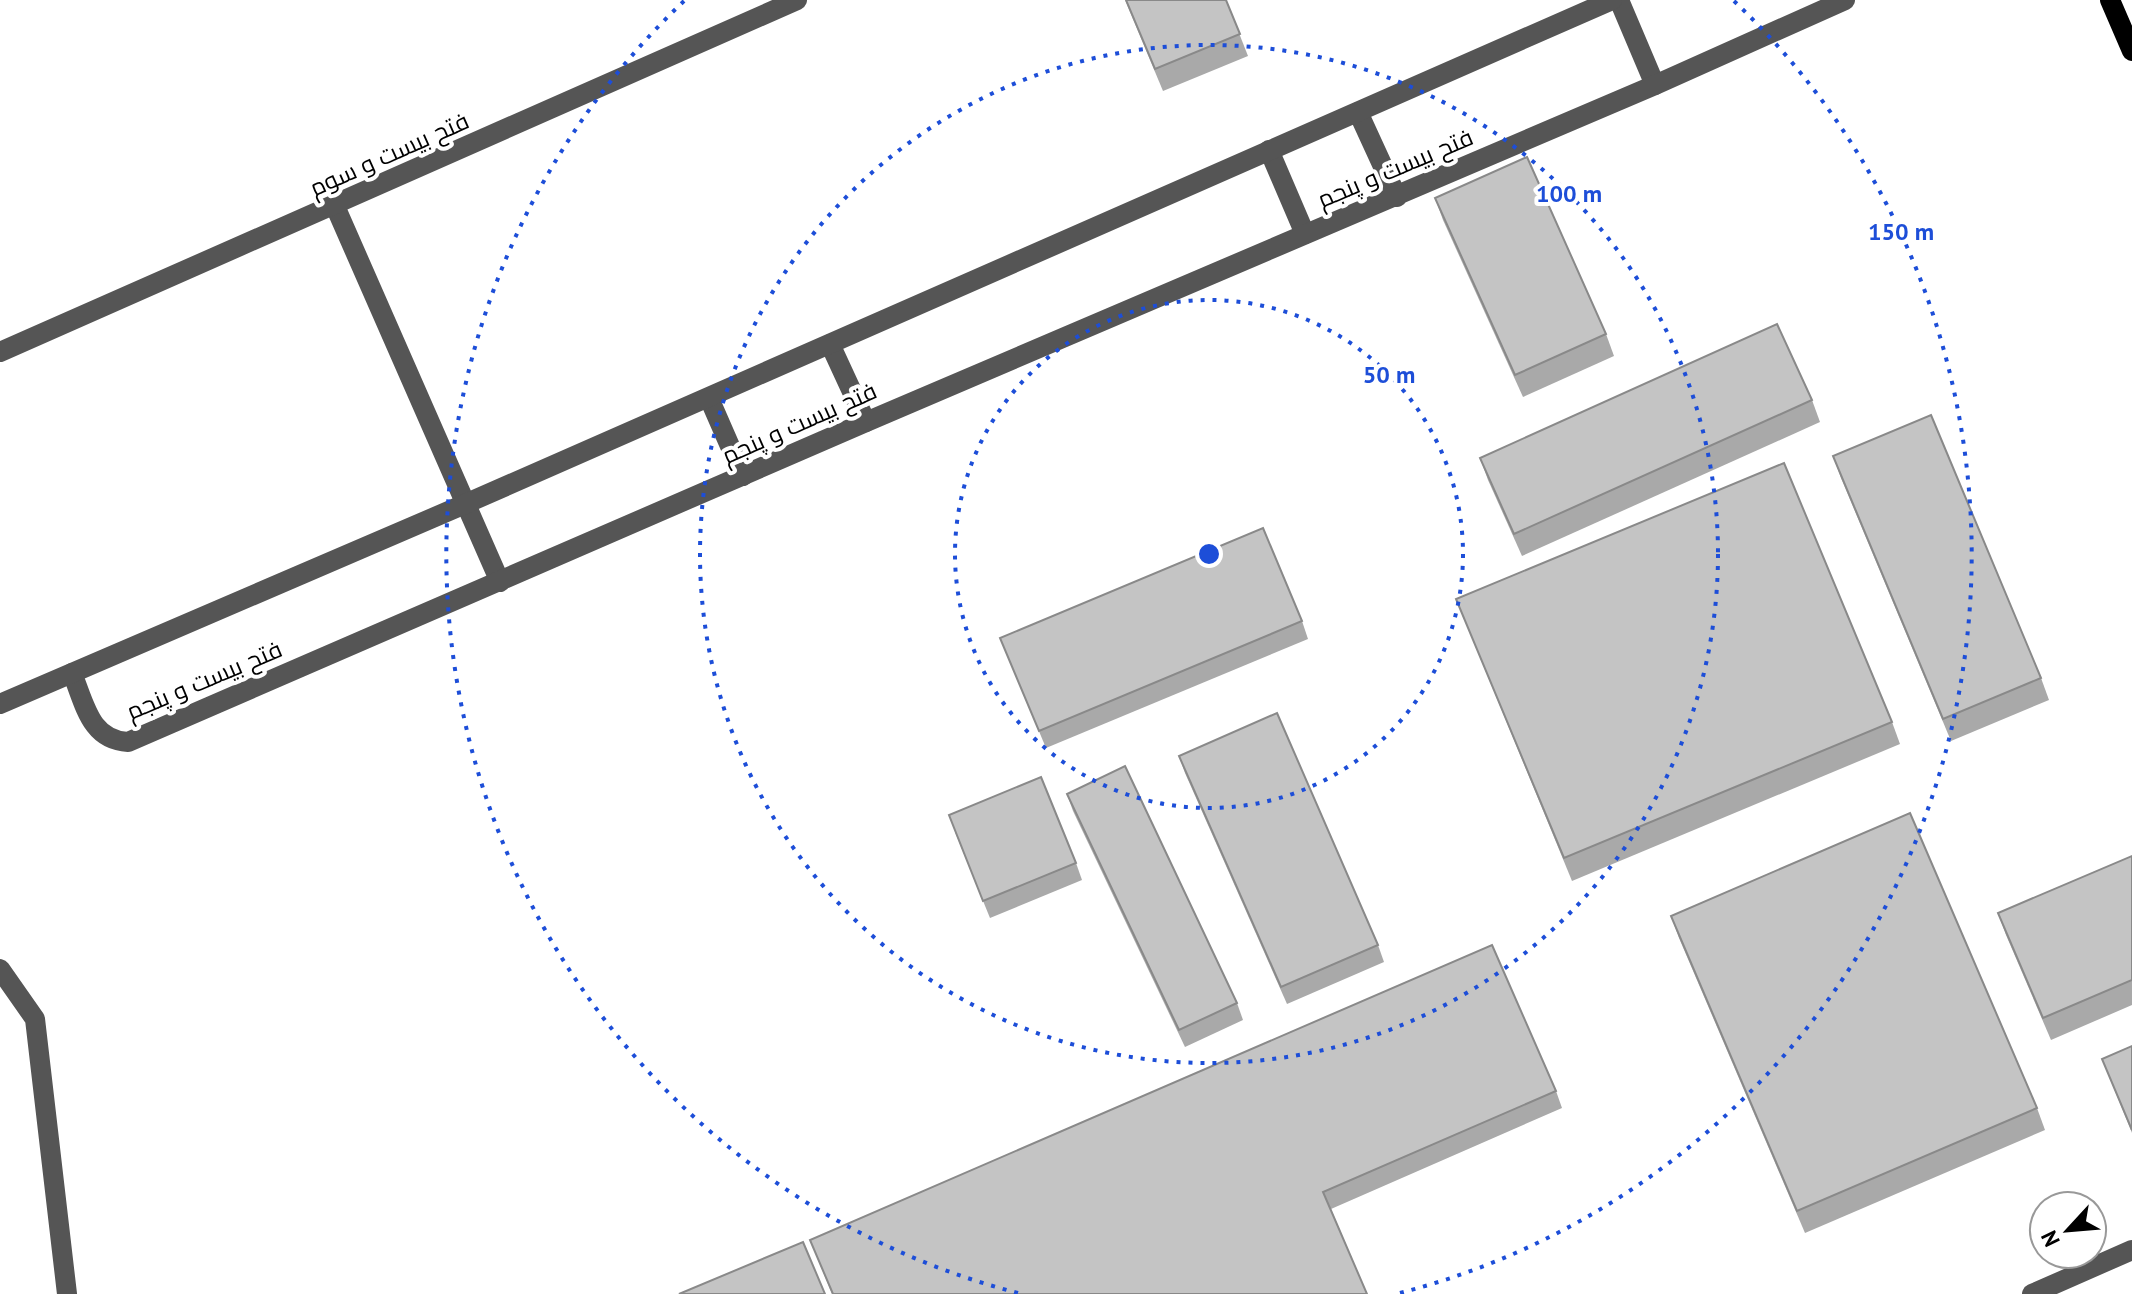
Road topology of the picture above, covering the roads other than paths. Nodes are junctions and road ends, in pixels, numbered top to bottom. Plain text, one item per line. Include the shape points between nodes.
1 (797, 0) edge
2 (1612, 0) edge
3 (1619, 0) edge
4 (1845, 0) edge
5 (2110, 0) edge
6 (2132, 51) edge
7 (1655, 85) junction
8 (1358, 112) junction
9 (1269, 150) junction
10 (1397, 197) junction
11 (335, 206) junction
12 (1305, 234) junction
13 (830, 344) junction
14 (0, 352) edge
15 (709, 398) junction
16 (866, 422) junction
17 (743, 476) junction
18 (465, 504) junction
19 (500, 582) junction
20 (72, 673) junction
21 (0, 704) edge
22 (0, 969) edge
23 (2132, 1250) edge
24 (67, 1294) edge
25 (2032, 1294) edge

1 - 11 lane, فتح بیست و سوم
2 - 8 lane
3 - 7 lane
4 - 7 lane, فتح بیست و پنجم
5 - 6 main road
7 - 10 lane, فتح بیست و پنجم
8 - 9 lane
8 - 10 lane
9 - 12 lane
9 - 13 lane
10 - 12 lane, فتح بیست و پنجم
11 - 14 lane, فتح بیست و سوم
11 - 18 lane
12 - 16 lane, فتح بیست و پنجم
13 - 15 lane
13 - 16 lane
15 - 17 lane
15 - 18 lane
16 - 17 lane, فتح بیست و پنجم
17 - 19 lane, فتح بیست و پنجم
18 - 19 lane
18 - 20 lane
19 - 20 lane, فتح بیست و پنجم via 128,742 112,741 96,729
20 - 21 lane
22 - 24 lane via 35,1019
23 - 25 lane

